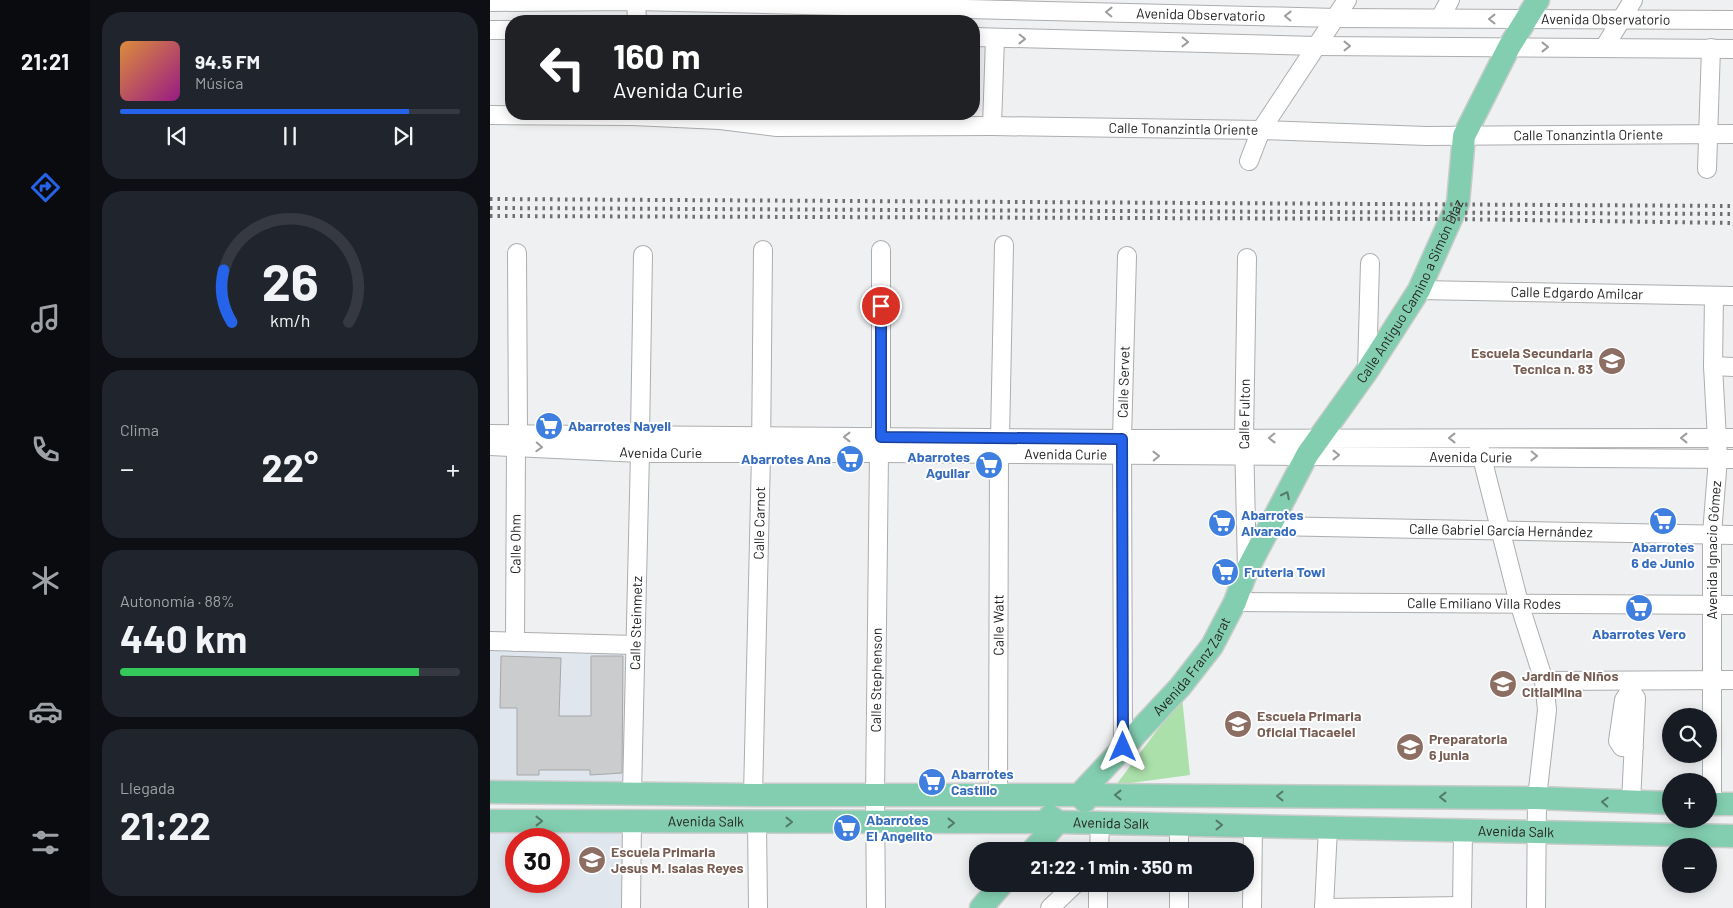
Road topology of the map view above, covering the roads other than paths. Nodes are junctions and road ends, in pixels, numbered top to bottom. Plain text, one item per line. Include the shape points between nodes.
1 (636, 0) edge
2 (1348, 0) edge
3 (1450, 0) edge
4 (1633, 0) edge
5 (490, 2) edge
6 (796, 2) edge
7 (877, 3) edge
8 (962, 4) edge
9 (1048, 5) edge
10 (1533, 9) edge
11 (764, 13) edge
12 (920, 14) edge
13 (637, 15) edge
14 (1337, 18) junction
15 (1440, 18) junction
16 (1622, 19) junction
17 (1733, 20) edge
18 (490, 30) edge
19 (505, 30) edge
20 (980, 38) edge
21 (995, 38) junction
22 (1317, 46) junction
23 (1510, 47) junction
24 (1604, 48) junction
25 (1711, 48) junction
26 (1733, 48) edge
27 (490, 115) edge
28 (505, 115) edge
29 (720, 120) edge
30 (992, 126) junction
31 (1261, 130) junction
32 (1708, 134) junction
33 (1733, 134) edge
34 (1464, 136) junction
35 (1248, 161) dead end
36 (1706, 169) dead end
37 (1004, 245) dead end
38 (763, 250) dead end
39 (881, 250) dead end
40 (517, 253) dead end
41 (643, 255) dead end
42 (1127, 256) dead end
43 (1247, 258) dead end
44 (1370, 263) dead end
45 (1419, 290) junction
46 (1714, 296) junction
47 (1733, 296) edge
48 (1713, 366) junction
49 (1733, 367) edge
50 (1367, 371) junction
51 (490, 434) edge
52 (640, 435) junction
53 (760, 436) junction
54 (1322, 437) junction
55 (1479, 438) junction
56 (1724, 438) edge
57 (517, 440) junction
58 (880, 445) junction
59 (490, 446) edge
60 (1000, 446) junction
61 (1244, 446) junction
62 (1123, 448) junction
63 (640, 453) junction
64 (761, 455) junction
65 (1307, 455) junction
66 (1480, 456) junction
67 (1725, 458) edge
68 (1270, 526) junction
69 (1502, 532) junction
70 (1712, 534) junction
71 (1733, 534) edge
72 (1247, 570) junction
73 (1235, 602) junction
74 (1519, 603) junction
75 (1712, 605) junction
76 (1733, 605) edge
77 (490, 642) edge
78 (515, 642) junction
79 (635, 645) junction
80 (1712, 680) junction
81 (1733, 680) edge
82 (1544, 681) junction
83 (1123, 747) junction
84 (1634, 748) dead end
85 (490, 792) edge
86 (632, 794) junction
87 (875, 795) junction
88 (998, 795) junction
89 (1070, 795) junction
90 (753, 796) junction
91 (1537, 798) junction
92 (1631, 803) junction
93 (1662, 803) edge
94 (1718, 804) edge
95 (490, 820) edge
96 (632, 821) junction
97 (756, 822) junction
98 (875, 823) junction
99 (1064, 823) junction
100 (1100, 824) junction
101 (1179, 825) junction
102 (1253, 825) junction
103 (1328, 828) junction
104 (1462, 830) junction
105 (1537, 832) junction
106 (1733, 836) edge
107 (1042, 842) edge
108 (1099, 842) edge
109 (1179, 842) edge
110 (995, 892) edge
111 (1067, 892) edge
112 (1098, 892) edge
113 (1179, 892) edge
114 (1462, 907) edge
115 (631, 908) edge
116 (758, 908) edge
117 (876, 908) edge
118 (981, 908) edge
119 (1050, 908) edge
120 (1098, 908) edge
121 (1179, 908) edge
122 (1252, 908) edge
123 (1324, 908) edge
124 (1394, 908) edge
125 (1536, 908) edge

1 - 5 street, Avenida Observatorio
1 - 11 street, Avenida Observatorio
1 - 13 street
2 - 14 street
3 - 15 street
4 - 16 street
6 - 7 street, Avenida Observatorio
6 - 11 street, Avenida Observatorio
7 - 12 street, Avenida Observatorio
8 - 9 street, Avenida Observatorio
8 - 12 street, Avenida Observatorio
14 -> 9 street, Avenida Observatorio
10 -> 15 street, Avenida Observatorio
10 - 16 street, Avenida Observatorio
10 - 23 main road, Calle Antiguo Camino a Simón Díaz
14 - 15 street, Avenida Observatorio
14 - 22 street
16 - 17 street, Avenida Observatorio
16 - 24 street
18 - 19 street
20 - 21 street, Avenida Observatorio
21 -> 22 street, Avenida Observatorio
21 - 30 street
22 -> 23 street, Avenida Observatorio
22 - 31 street
23 -> 24 street, Avenida Observatorio
23 - 34 main road, Calle Antiguo Camino a Simón Díaz
24 - 25 street, Avenida Observatorio
25 - 26 street, Avenida Observatorio
25 - 32 street
27 - 28 street, Calle Tonanzintla Oriente
29 - 30 street, Calle Tonanzintla Oriente via 778,127
30 - 31 street, Calle Tonanzintla Oriente
31 - 34 street, Calle Tonanzintla Oriente
31 - 35 street
32 - 33 street, Calle Tonanzintla Oriente
32 - 34 street, Calle Tonanzintla Oriente
32 - 36 street
34 - 45 main road, Calle Antiguo Camino a Simón Díaz via 1458,203
37 - 60 street, Calle Watt
38 - 53 street, Calle Carnot
39 - 58 street, Calle Stephenson
40 - 57 street, Calle Ohm
41 - 52 street
42 - 62 street, Calle Servet
43 - 61 street, Calle Fulton
44 - 50 street
45 - 46 street, Calle Edgardo Amilcar
45 - 50 main road, Calle Antiguo Camino a Simón Díaz
46 - 47 street, Calle Edgardo Amilcar
46 - 48 street, Avenida Ignacio Gómez
48 - 49 street
48 - 56 street, Avenida Ignacio Gómez
50 - 54 main road, Calle Antiguo Camino a Simón Díaz
51 - 57 street, Avenida Curie
52 - 53 street, Avenida Curie
52 - 57 street, Avenida Curie
58 -> 53 street, Avenida Curie
53 - 64 street, Calle Carnot
55 -> 54 street, Avenida Curie
54 -> 61 street, Avenida Curie
54 - 65 main road, Calle Antiguo Camino a Simón Díaz
56 -> 55 street, Avenida Curie
55 - 66 street
56 - 67 street, Avenida Ignacio Gómez
57 - 59 street, Avenida Curie
57 -> 63 street, Avenida Curie
57 - 78 street, Calle Ohm
58 - 60 street, Avenida Curie
58 - 64 street, Avenida Curie
58 - 87 street, Calle Stephenson
60 - 62 street, Avenida Curie
60 - 88 street, Calle Watt
61 - 62 street, Avenida Curie
61 - 65 street, Avenida Curie
61 - 72 street, Calle Fulton
62 - 83 street, Calle Servet
63 - 64 street, Avenida Curie
63 - 79 street, Calle Steinmetz
64 - 90 street, Calle Carnot
65 -> 66 street, Avenida Curie
68 -> 65 main road, Calle Antiguo Camino a Simón Díaz
66 -> 67 street, Avenida Curie
66 - 69 street
67 - 70 street, Avenida Ignacio Gómez
68 - 69 street, Calle Gabriel García Hernández
68 - 72 main road, Calle Antiguo Camino a Simón Díaz
69 - 70 street, Calle Gabriel García Hernández
69 - 74 street
70 - 71 street, Calle Gabriel García Hernández
70 - 75 street, Avenida Ignacio Gómez
72 - 73 main road, Avenida Franz Zarat
73 - 74 street, Calle Emiliano Villa Rodes
73 - 83 main road, Avenida Franz Zarat via 1212,646 1180,687
74 - 75 street, Calle Emiliano Villa Rodes
74 - 82 street
75 - 76 street, Calle Emiliano Villa Rodes
75 - 80 street, Avenida Ignacio Gómez
77 - 78 street
78 - 79 street
79 - 86 street, Calle Steinmetz
80 - 81 street
80 - 82 street
80 - 94 street, Avenida Ignacio Gómez
82 - 91 street via 1547,710
83 - 89 main road, Avenida Franz Zarat
84 - 92 street
85 - 86 main road, Avenida Salk
86 - 90 main road, Avenida Salk
87 - 88 main road, Avenida Salk
87 - 90 main road, Avenida Salk
87 - 98 street, Calle Stephenson
88 - 89 main road, Avenida Salk
91 -> 89 main road, Avenida Salk
89 - 99 main road via 1053,798 1048,806 1048,814
89 - 99 main road via 1085,802 1087,810 1079,821
92 -> 91 main road, Avenida Salk
91 - 105 street
92 - 93 main road, Avenida Salk
95 -> 96 main road, Avenida Salk
96 - 97 main road, Avenida Salk
96 - 115 street
97 -> 98 main road, Avenida Salk
97 - 116 street
98 -> 99 main road, Avenida Salk
98 - 117 street, Calle Stephenson
99 - 100 main road, Avenida Salk
99 - 107 main road
100 - 101 main road, Avenida Salk
100 - 108 street
101 -> 102 main road, Avenida Salk
101 - 109 street
102 - 103 main road, Avenida Salk
102 - 122 street
103 - 104 main road, Avenida Salk
103 - 123 street
104 - 105 main road, Avenida Salk
104 - 114 street
105 - 106 main road, Avenida Salk
105 - 125 street
110 - 118 main road
111 - 119 street
112 - 120 street
113 - 121 street
114 - 124 street
123 - 124 street

